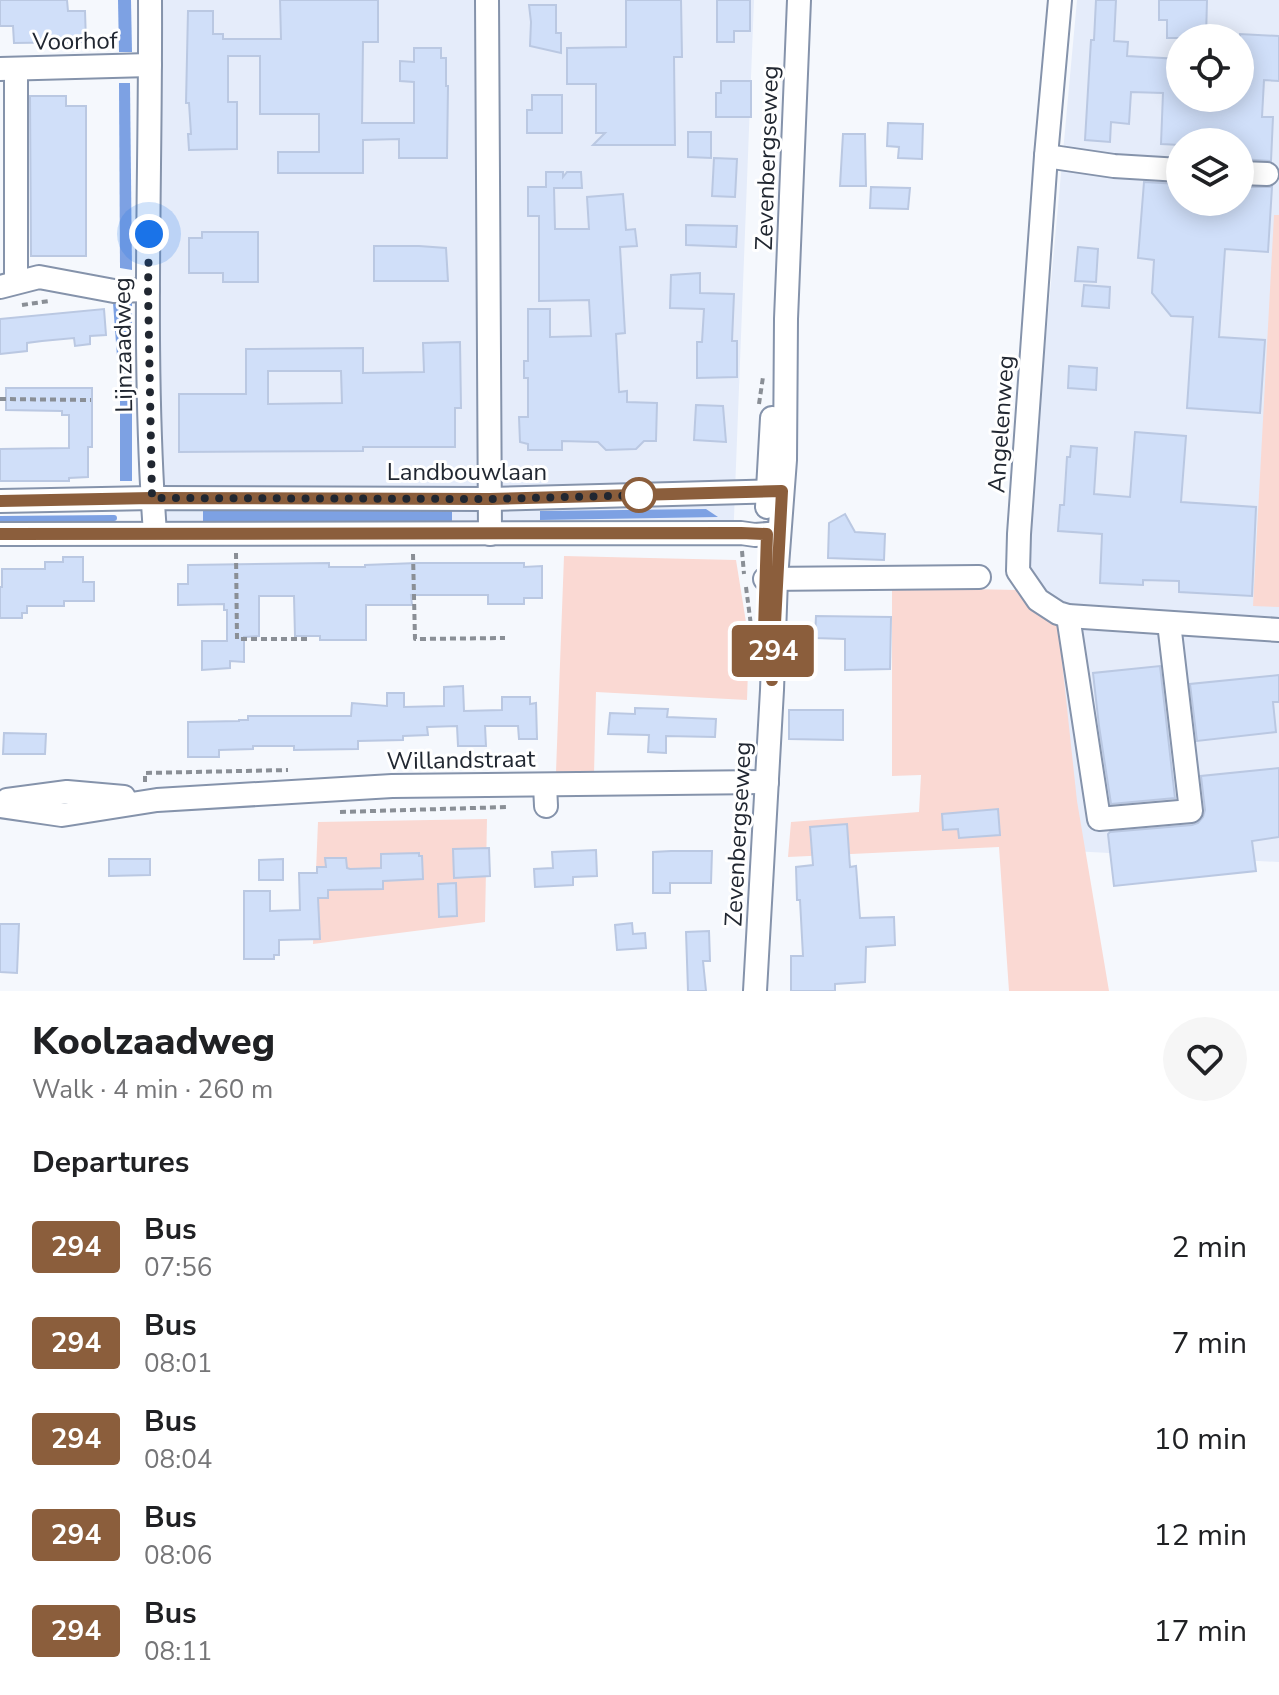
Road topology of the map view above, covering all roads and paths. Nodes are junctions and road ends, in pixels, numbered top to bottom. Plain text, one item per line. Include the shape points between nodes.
1 (150, 0) edge
2 (487, 0) edge
3 (799, 0) edge
4 (1060, 0) edge
5 (150, 65) junction
6 (8, 69) edge
7 (1046, 156) junction
8 (1166, 169) edge
9 (1254, 174) edge
10 (1267, 174) dead end
11 (8, 285) edge
12 (148, 290) junction
13 (0, 399) edge
14 (91, 400) dead end
15 (774, 492) junction
16 (152, 498) junction
17 (490, 499) junction
18 (0, 501) edge
19 (155, 533) junction
20 (0, 534) edge
21 (490, 534) junction
22 (773, 534) junction
23 (236, 548) dead end
24 (413, 548) dead end
25 (979, 577) dead end
26 (770, 579) junction
27 (1068, 616) junction
28 (1169, 623) junction
29 (1279, 630) edge
30 (505, 638) dead end
31 (309, 639) dead end
32 (767, 782) junction
33 (545, 796) junction
34 (0, 803) edge
35 (328, 812) dead end
36 (755, 991) edge

1 - 5 street, Lijnzaadweg
2 - 17 street via 499,402
3 - 15 street, Zevenbergseweg via 785,460
4 - 7 street, Angelenweg
5 - 6 street, Voorhof
5 - 12 street, Lijnzaadweg
6 - 11 street
7 - 8 street
7 - 27 street, Angelenweg via 1018,571 1038,600
9 - 10 street
11 - 12 street via 39,277 114,291
12 - 16 street, Lijnzaadweg
13 - 14 path
15 - 17 street, Landbouwlaan
15 - 22 street, Zevenbergseweg
16 - 17 street, Landbouwlaan
16 - 18 street, Landbouwlaan
16 - 19 street
17 - 21 street
19 - 20 street
19 - 21 street
21 - 22 street
22 - 26 street, Zevenbergseweg
23 - 31 path via 237,639
24 - 30 path via 415,639
25 - 26 street
26 - 32 street, Zevenbergseweg
27 - 28 street, Angelenweg
27 - 28 street via 1099,819 1191,811
28 - 29 street, Angelenweg
32 - 33 street, Willandstraat
32 - 36 street, Zevenbergseweg
33 - 34 street, Willandstraat via 392,786 157,800 67,792
33 - 35 path

